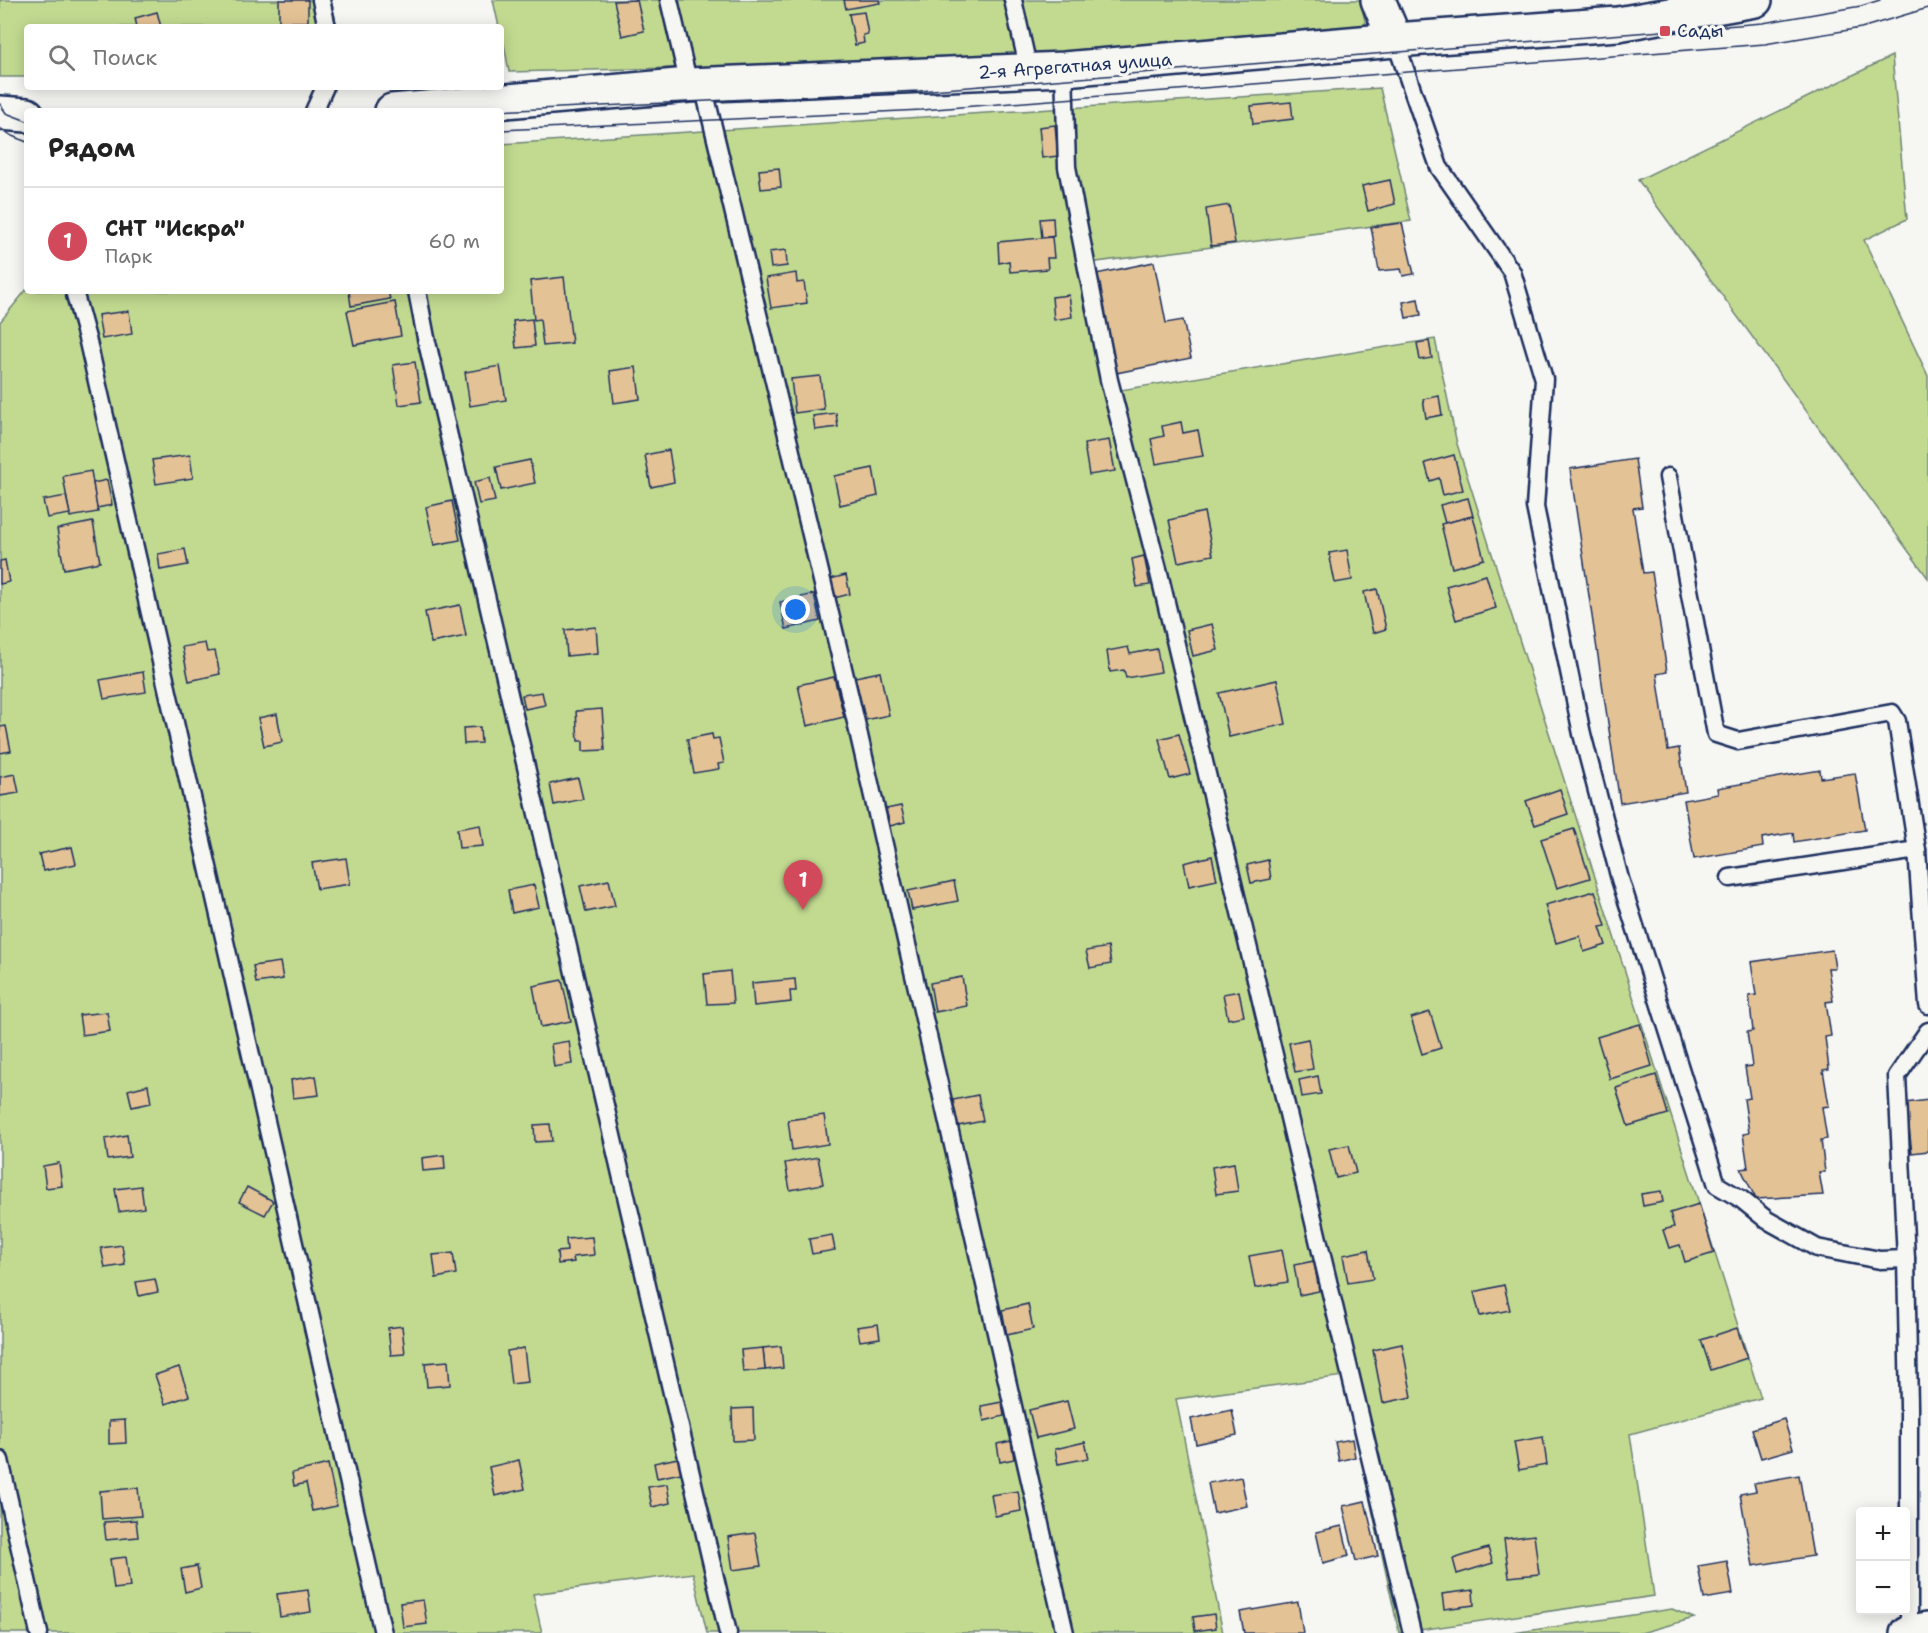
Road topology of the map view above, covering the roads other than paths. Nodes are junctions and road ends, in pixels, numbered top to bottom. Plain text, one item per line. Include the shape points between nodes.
1 (321, 0) edge
2 (669, 0) edge
3 (1013, 0) edge
4 (1378, 0) edge
5 (1755, 0) edge
6 (326, 24) edge
7 (1395, 40) junction
8 (1064, 69) junction
9 (1029, 70) junction
10 (696, 85) junction
11 (324, 90) edge
12 (315, 108) edge
13 (427, 108) edge
14 (75, 294) edge
15 (418, 294) edge
16 (1668, 477) dead end
17 (1917, 850) junction
18 (1730, 878) dead end
19 (1928, 1005) edge
20 (1928, 1030) edge
21 (1905, 1259) junction
22 (0, 1461) edge
23 (1928, 1629) edge
24 (39, 1633) edge
25 (383, 1633) edge
26 (728, 1633) edge
27 (1065, 1633) edge
28 (1412, 1633) edge
29 (1908, 1633) edge

1 - 6 lane
2 - 10 lane
3 - 9 lane
4 - 7 street
5 - 7 street, 2-я Агрегатная улица via 1618,24
7 - 8 street, 2-я Агрегатная улица
7 - 21 lane via 1439,167 1512,272 1544,379 1535,507 1582,734 1620,879 1717,1185 1817,1248 1880,1260
8 - 9 street, 2-я Агрегатная улица
8 - 28 lane via 1067,166 1109,380 1162,585
9 - 10 street, 2-я Агрегатная улица
10 - 13 street, 2-я Агрегатная улица
10 - 27 lane via 855,718
11 - 12 lane
14 - 25 lane
15 - 26 lane
16 - 17 lane via 1716,734 1738,741 1892,713 1904,754
17 - 18 lane
17 - 19 lane
20 - 21 lane via 1897,1076
21 - 29 lane
22 - 24 lane
23 - 29 street

